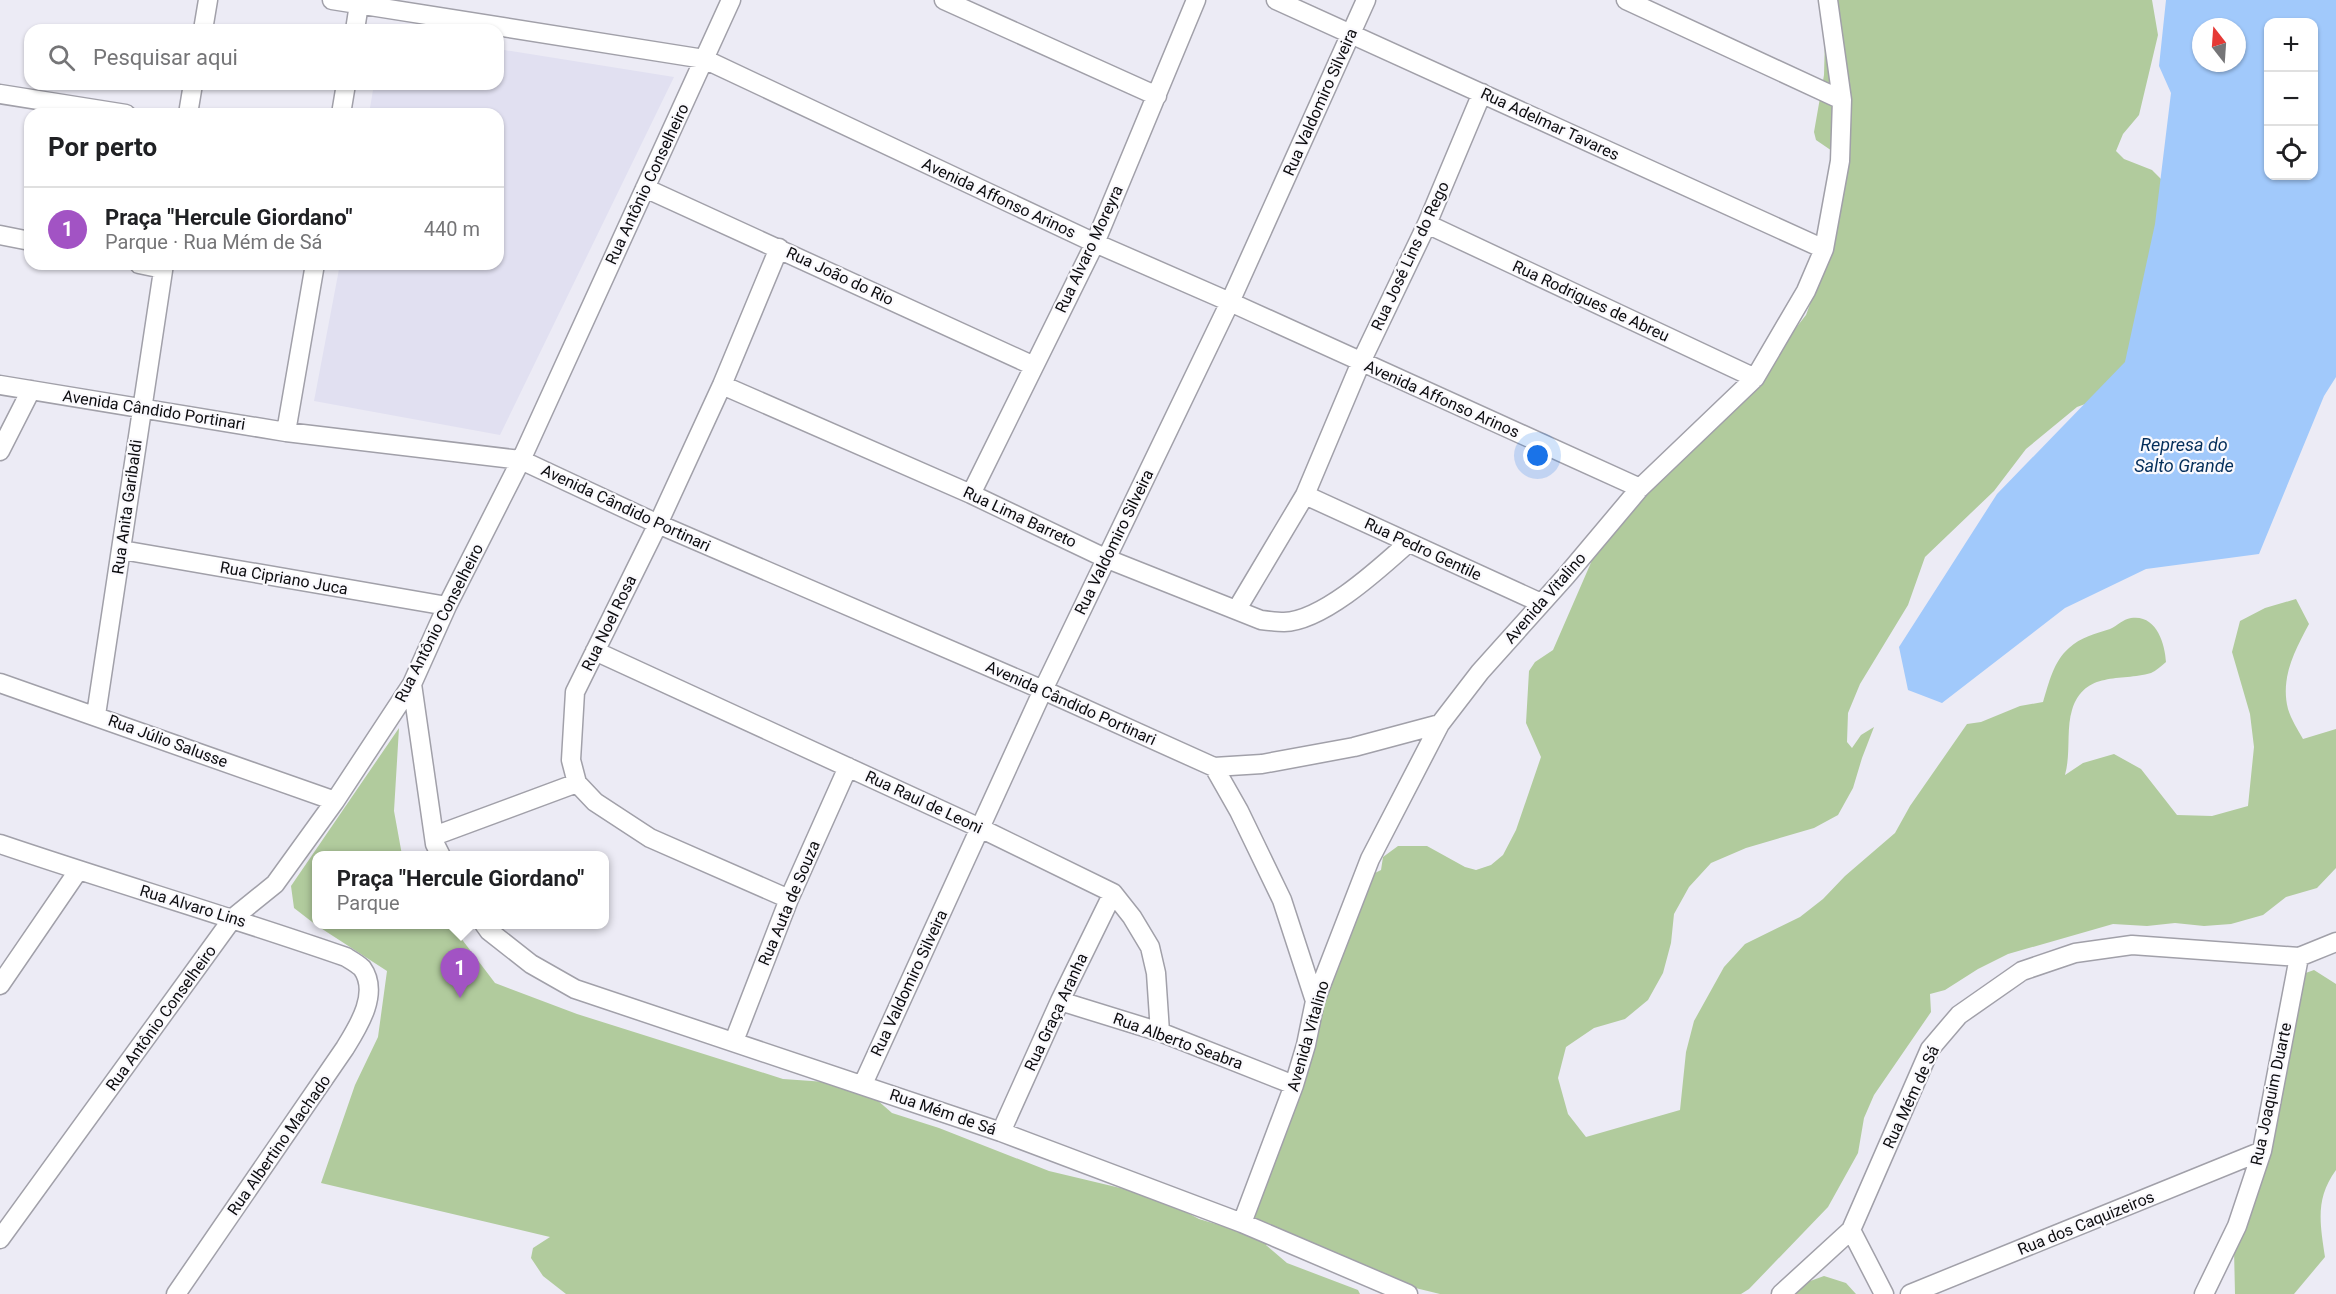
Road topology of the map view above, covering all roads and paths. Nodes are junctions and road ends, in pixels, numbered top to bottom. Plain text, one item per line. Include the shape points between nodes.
1 (208, 0) edge
2 (332, 0) edge
3 (731, 0) edge
4 (944, 0) edge
5 (1196, 0) edge
6 (1276, 0) edge
7 (1365, 0) edge
8 (1626, 0) edge
9 (1828, 0) edge
10 (359, 4) junction
11 (204, 24) edge
12 (356, 24) edge
13 (484, 24) edge
14 (504, 27) edge
15 (1351, 33) junction
16 (704, 59) junction
17 (192, 90) edge
18 (345, 90) edge
19 (1482, 93) junction
20 (0, 94) edge
21 (1157, 96) junction
22 (1842, 100) junction
23 (88, 108) edge
24 (189, 108) edge
25 (341, 108) edge
26 (645, 188) junction
27 (1427, 224) junction
28 (0, 235) edge
29 (24, 240) edge
30 (1095, 243) junction
31 (779, 248) junction
32 (1824, 249) junction
33 (163, 270) edge
34 (314, 270) edge
35 (1230, 302) junction
36 (1361, 362) junction
37 (1034, 366) junction
38 (1755, 378) junction
39 (0, 385) edge
40 (722, 385) junction
41 (32, 390) junction
42 (141, 408) junction
43 (286, 432) junction
44 (0, 451) edge
45 (521, 460) junction
46 (1640, 488) junction
47 (971, 494) junction
48 (1305, 495) junction
49 (658, 524) junction
50 (1408, 543) junction
51 (122, 550) junction
52 (1105, 558) junction
53 (1541, 603) junction
54 (447, 606) junction
55 (1237, 609) junction
56 (595, 651) junction
57 (0, 683) edge
58 (412, 684) junction
59 (1043, 690) junction
60 (96, 715) junction
61 (1440, 724) junction
62 (848, 767) junction
63 (1214, 767) junction
64 (577, 783) junction
65 (335, 801) junction
66 (980, 828) junction
67 (434, 836) junction
68 (0, 844) edge
69 (440, 851) edge
70 (78, 871) junction
71 (1113, 893) junction
72 (789, 899) junction
73 (233, 918) junction
74 (488, 929) edge
75 (2336, 942) edge
76 (2299, 957) junction
77 (0, 985) edge
78 (369, 989) joint
79 (1060, 1001) junction
80 (1315, 1001) junction
81 (1160, 1032) junction
82 (734, 1041) junction
83 (863, 1084) junction
84 (1294, 1085) junction
85 (1001, 1132) junction
86 (2262, 1151) junction
87 (1242, 1223) junction
88 (1851, 1230) junction
89 (0, 1239) edge
90 (176, 1294) edge
91 (1408, 1294) edge
92 (1781, 1294) edge
93 (1884, 1294) edge
94 (1910, 1294) edge
95 (2204, 1294) edge

1 - 11 street
2 - 10 street, Avenida Affonso Arinos
3 - 16 street, Rua Antônio Conselheiro
4 - 21 street
5 - 21 street, Rua Alvaro Moreyra
6 - 15 street, Rua Adelmar Tavares
7 - 15 street, Rua Valdomiro Silveira
8 - 22 street
9 - 22 street, Avenida Vitalino
10 - 12 street
10 - 13 street, Avenida Affonso Arinos
14 - 16 street, Avenida Affonso Arinos
15 - 19 street, Rua Adelmar Tavares
15 - 35 street, Rua Valdomiro Silveira
16 - 26 street, Rua Antônio Conselheiro
16 - 30 street, Avenida Affonso Arinos
17 - 24 street
18 - 25 street
19 - 27 street, Rua José Lins do Rego
19 - 32 street, Rua Adelmar Tavares
20 - 23 street
21 - 30 street, Rua Alvaro Moreyra
22 - 32 street, Avenida Vitalino via 1840,161
26 - 31 street, Rua João do Rio
26 - 45 street, Rua Antônio Conselheiro
27 - 36 street, Rua José Lins do Rego
27 - 38 street, Rua Rodrigues de Abreu
28 - 29 street
30 - 35 street, Avenida Affonso Arinos
30 - 37 street, Rua Alvaro Moreyra
31 - 37 street, Rua João do Rio
31 - 40 street, Rua Noel Rosa
32 - 38 street, Avenida Vitalino via 1806,291
33 - 42 street, Rua Anita Garibaldi
34 - 43 street
35 - 36 street, Avenida Affonso Arinos
35 - 52 street, Rua Valdomiro Silveira
36 - 46 street, Avenida Affonso Arinos
36 - 48 street, Rua José Lins do Rego
37 - 47 street, Rua Alvaro Moreyra
38 - 46 street, Avenida Vitalino
39 - 41 street, Avenida Cândido Portinari
40 - 47 street, Rua Lima Barreto
40 - 49 street, Rua Noel Rosa
41 - 42 street, Avenida Cândido Portinari
41 - 44 street
42 - 43 street, Avenida Cândido Portinari
42 - 51 street, Rua Anita Garibaldi
43 - 45 street, Avenida Cândido Portinari
45 - 49 street, Avenida Cândido Portinari
45 - 54 street, Rua Antônio Conselheiro
46 - 53 street, Avenida Vitalino
47 - 52 street, Rua Lima Barreto
48 - 50 street, Rua Pedro Gentile
48 - 55 street, Rua José Lins do Rego
49 - 56 street, Rua Noel Rosa
49 - 59 street, Avenida Cândido Portinari
50 - 53 street, Rua Pedro Gentile
50 - 55 street, Rua Lima Barreto via 1361,586 1311,615 1286,622 1261,620
51 - 54 street, Rua Cipriano Juca
51 - 60 street, Rua Anita Garibaldi
52 - 55 street, Rua Lima Barreto
52 - 59 street, Rua Valdomiro Silveira
53 - 61 street, Avenida Vitalino
54 - 58 street, Rua Antônio Conselheiro
56 - 62 street, Rua Raul de Leoni
56 - 64 street, Rua Noel Rosa via 575,692 571,760
57 - 60 street, Rua Júlio Salusse
58 - 65 street, Rua Antônio Conselheiro
58 - 67 street
59 - 63 street, Avenida Cândido Portinari
59 - 66 street, Rua Valdomiro Silveira
60 - 65 street, Rua Júlio Salusse
61 - 63 street, Avenida Cândido Portinari via 1354,747 1262,764
61 - 80 street, Avenida Vitalino via 1370,859
62 - 66 street, Rua Raul de Leoni
62 - 72 street, Rua Auta de Souza
63 - 80 street via 1282,900
64 - 67 street
64 - 72 street via 595,802 650,838
65 - 73 street, Rua Antônio Conselheiro via 275,884
66 - 71 street, Rua Raul de Leoni
66 - 83 street, Rua Valdomiro Silveira
67 - 69 street
68 - 70 street, Rua Alvaro Lins
70 - 73 street, Rua Alvaro Lins
70 - 77 street
71 - 79 street, Rua Graça Aranha
71 - 81 street, Rua Raul de Leoni via 1150,946
72 - 82 street, Rua Auta de Souza
73 - 78 street, Rua Alvaro Lins via 346,957 362,969
73 - 89 street, Rua Antônio Conselheiro
74 - 82 street, Rua Mém de Sá via 531,964 575,989
75 - 76 street, Rua Mém de Sá
76 - 86 street, Rua Joaquim Duarte
76 - 88 street, Rua Mém de Sá via 2132,945 2075,953 2022,971 1959,1015 1930,1049
78 - 90 street, Rua Albertino Machado via 364,1015 345,1048
79 - 81 street, Rua Alberto Seabra
79 - 85 street, Rua Graça Aranha
80 - 84 street, Avenida Vitalino
81 - 84 street, Rua Alberto Seabra
82 - 83 street, Rua Mém de Sá
83 - 85 street, Rua Mém de Sá
84 - 87 street, Avenida Vitalino
85 - 87 street, Rua Mém de Sá
86 - 94 street, Rua dos Caquizeiros
86 - 95 street, Rua Joaquim Duarte via 2237,1226
87 - 91 street, Rua Mém de Sá
88 - 92 street, Rua Mém de Sá
88 - 93 street

